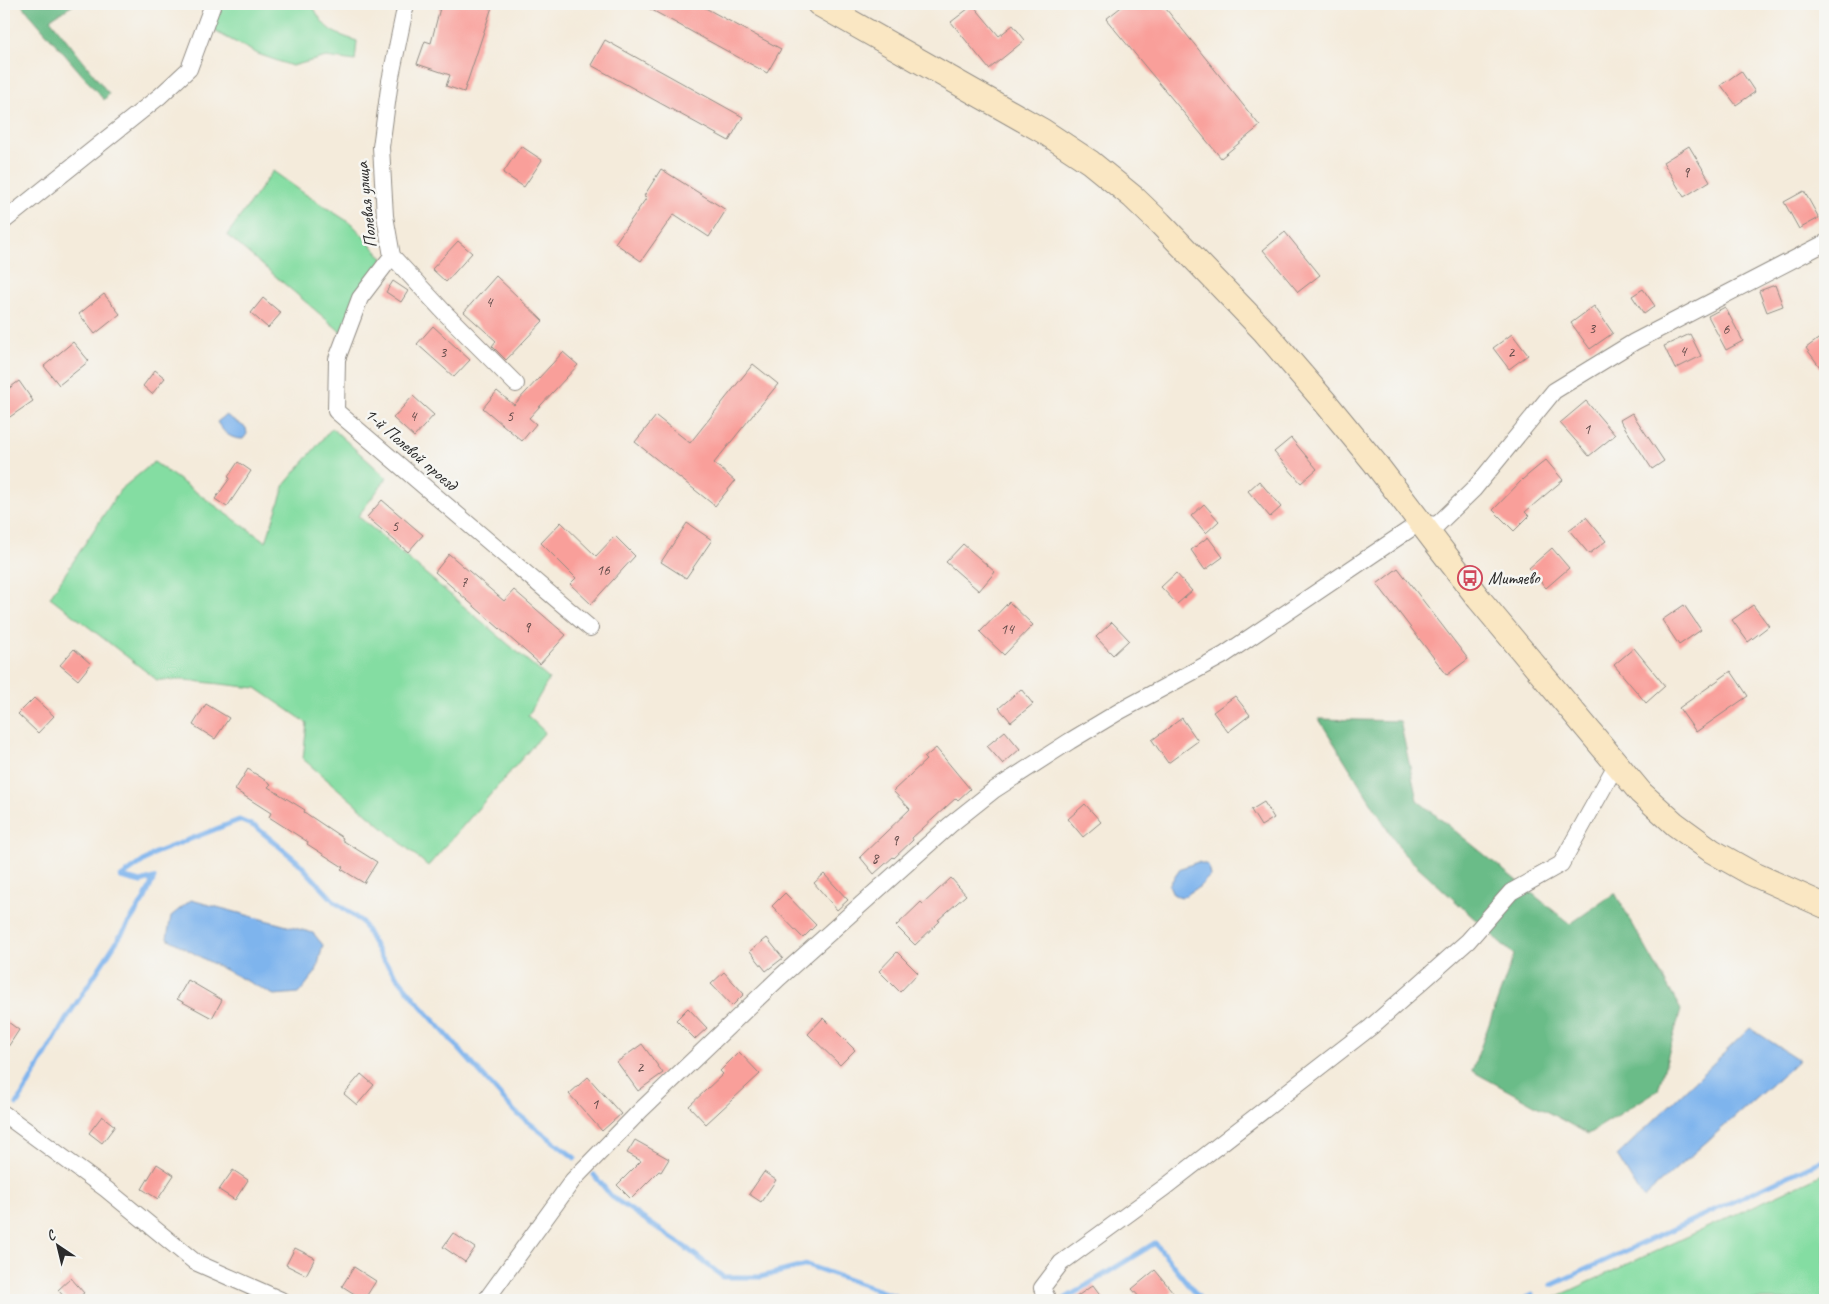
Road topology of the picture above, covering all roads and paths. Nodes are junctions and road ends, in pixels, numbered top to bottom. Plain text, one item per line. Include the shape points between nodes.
1 (213, 4) edge
2 (406, 4) edge
3 (819, 4) edge
4 (4, 222) edge
5 (1825, 243) edge
6 (392, 256) junction
7 (516, 384) dead end
8 (1419, 523) junction
9 (590, 628) dead end
10 (1616, 765) junction
11 (1825, 906) edge
12 (4, 1114) edge
13 (1045, 1294) edge
14 (281, 1300) edge
15 (486, 1300) edge

1 - 4 street via 189,69
2 - 6 street, Полевая улица via 390,81 381,147
3 - 8 street via 1043,131 1119,184 1264,332 1374,463
5 - 8 street via 1634,342 1554,391 1474,488 1437,525
6 - 7 street, Полевая улица
6 - 9 street, 1-й Полевой проезд via 360,298 337,359 336,411
8 - 10 street
8 - 15 street via 1224,655 1070,741 994,790 950,825 778,978 572,1180
10 - 11 street via 1663,814 1705,847 1751,873
10 - 13 street via 1561,864 1511,892 1468,941 1371,1027 1165,1187 1061,1263
12 - 14 street via 106,1189 195,1262

